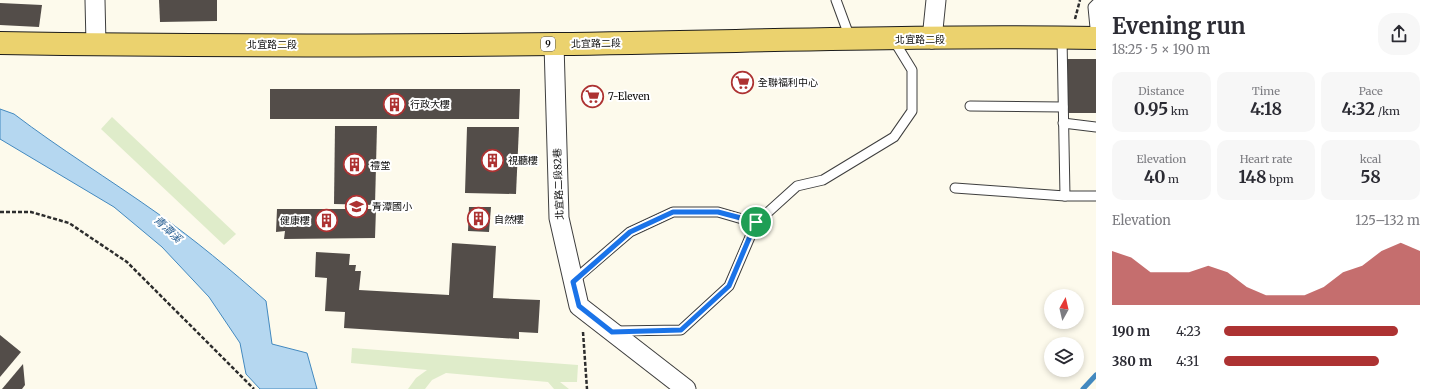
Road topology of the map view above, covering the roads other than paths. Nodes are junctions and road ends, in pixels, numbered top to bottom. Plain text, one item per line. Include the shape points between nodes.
1 (95, 0) edge
2 (836, 0) edge
3 (936, 0) edge
4 (1096, 4) edge
5 (1062, 38) junction
6 (1096, 38) edge
7 (851, 39) junction
8 (893, 39) junction
9 (932, 39) junction
10 (0, 42) edge
11 (96, 44) junction
12 (554, 44) junction
13 (970, 106) dead end
14 (1062, 106) junction
15 (1063, 123) junction
16 (1096, 127) edge
17 (955, 188) dead end
18 (1065, 196) junction
19 (1096, 196) edge
20 (756, 222) junction
21 (573, 282) junction
22 (612, 332) junction
23 (686, 389) edge

1 - 11 street
2 - 7 lane
3 - 9 street
4 - 6 lane via 1093,7
5 - 6 main road, 北宜路二段 / 9
5 - 9 main road, 北宜路二段 / 9
5 - 14 lane
7 - 8 main road, 北宜路二段 / 9
7 - 12 main road, 北宜路二段 / 9
8 - 9 main road, 北宜路二段 / 9
8 - 20 lane via 912,70 912,110 894,137 823,180 797,186
10 - 11 main road, 北宜路二段 / 9
11 - 12 main road, 北宜路二段 / 9
12 - 21 street, 北宜路二段82巷 via 559,218
13 - 14 lane
14 - 15 lane
15 - 16 lane
15 - 18 lane
17 - 18 lane
18 - 19 lane
20 - 21 lane via 718,212 673,212 630,232
20 - 22 lane via 729,286 681,330
21 - 22 street, 北宜路二段82巷 via 579,306
22 - 23 street, 北宜路二段82巷

